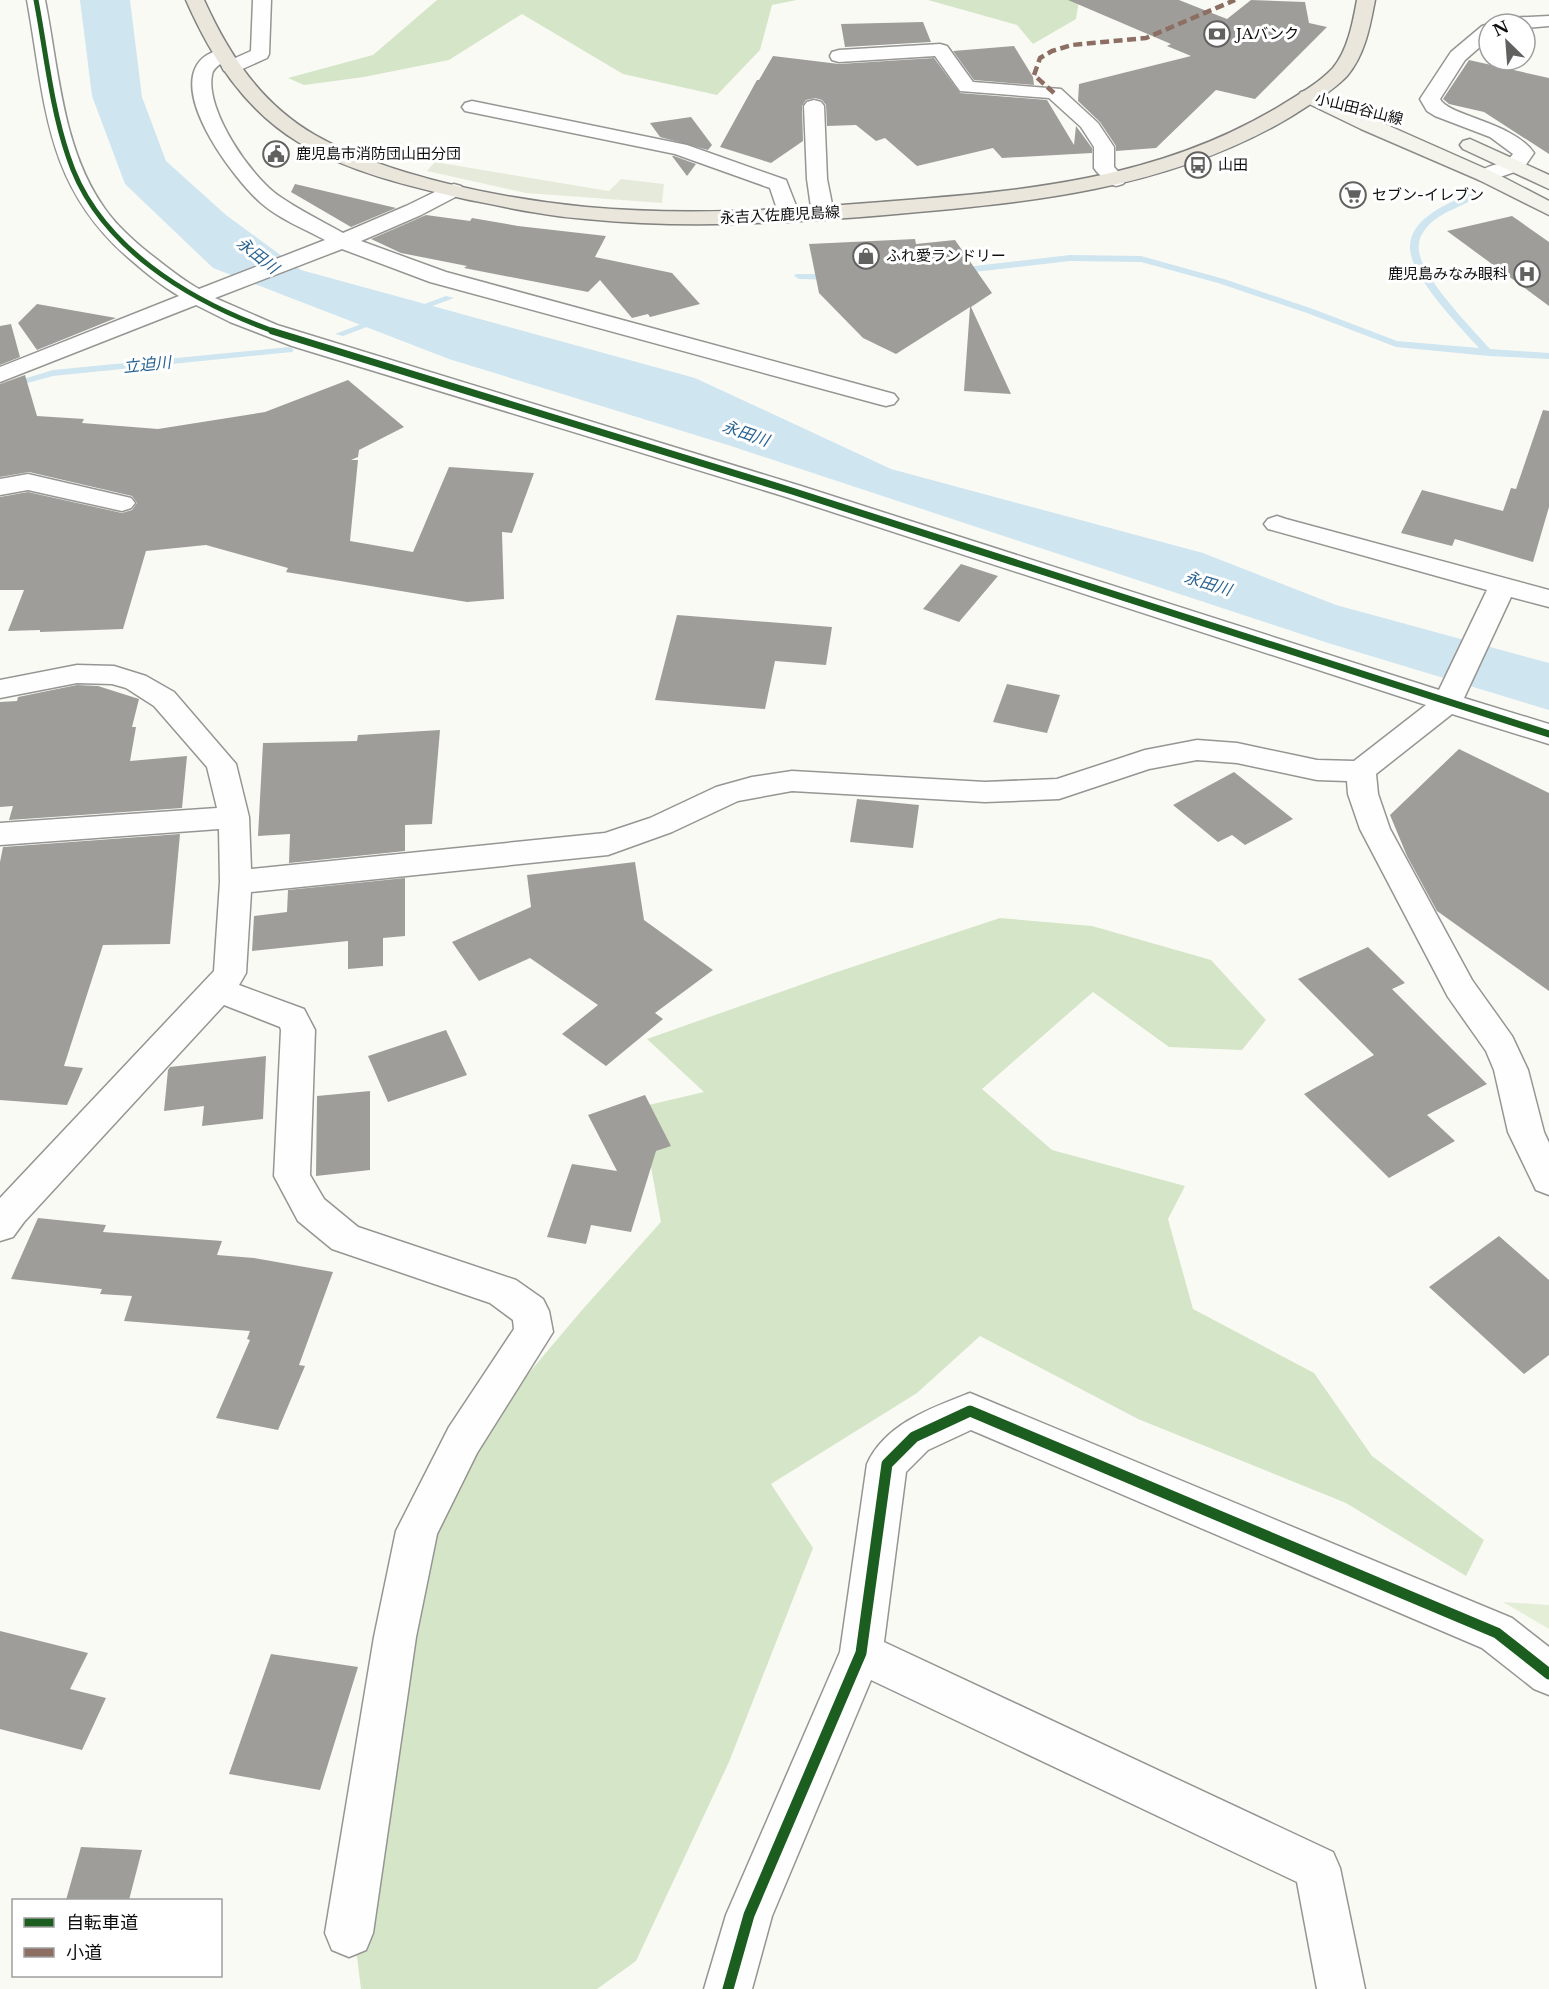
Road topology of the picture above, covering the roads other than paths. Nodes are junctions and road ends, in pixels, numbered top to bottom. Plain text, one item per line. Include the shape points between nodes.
1 (36, 0) edge
2 (195, 0) edge
3 (262, 0) edge
4 (1366, 0) edge
5 (1477, 40) edge
6 (839, 56) dead end
7 (226, 61) junction
8 (1308, 96) junction
9 (814, 106) dead end
10 (472, 107) dead end
11 (1398, 117) dead end
12 (1453, 138) dead end
13 (1516, 165) junction
14 (1486, 176) junction
15 (1116, 180) junction
16 (1549, 183) edge
17 (454, 190) junction
18 (1549, 209) edge
19 (823, 214) junction
20 (789, 216) junction
21 (341, 241) junction
22 (199, 296) junction
23 (0, 375) edge
24 (886, 399) dead end
25 (0, 487) edge
26 (122, 503) dead end
27 (1277, 524) dead end
28 (1503, 585) junction
29 (1549, 598) edge
30 (0, 689) edge
31 (1447, 702) junction
32 (1549, 734) edge
33 (1361, 771) junction
34 (234, 817) junction
35 (0, 834) edge
36 (236, 882) junction
37 (218, 990) junction
38 (1549, 1180) edge
39 (0, 1226) edge
40 (861, 1653) junction
41 (1549, 1674) edge
42 (349, 1933) dead end
43 (728, 1989) edge
44 (1341, 1989) edge

1 - 22 street via 62,145 92,206 117,236 183,289
2 - 7 main road, 永吉入佐鹿児島線
3 - 7 street via 260,54
4 - 8 main road, 永吉入佐鹿児島線 via 1353,48 1341,71
5 - 13 street via 1458,56 1430,99 1442,112 1505,136 1518,145 1524,153
6 - 15 street via 940,50 967,87 1054,93 1088,123 1104,147 1104,168
7 - 17 main road, 永吉入佐鹿児島線 via 265,109 305,138 389,175
7 - 21 street via 206,66 202,75 204,99 218,135 237,165 270,200
8 - 11 main road, 小山田谷山線
8 - 14 main road, 小山田谷山線
8 - 15 main road, 永吉入佐鹿児島線 via 1279,116 1209,151
9 - 19 street via 817,179
10 - 20 street via 680,149 779,184
12 - 13 main road
13 - 14 street
13 - 16 main road
14 - 18 main road, 小山田谷山線
15 - 19 main road, 永吉入佐鹿児島線 via 944,204
17 - 20 main road, 永吉入佐鹿児島線 via 540,208 604,214 683,219
17 - 21 street
19 - 20 main road, 永吉入佐鹿児島線
21 - 22 street
21 - 24 street via 438,277
22 - 23 street
22 - 31 street via 232,314 306,341 790,490
25 - 26 street via 28,482
27 - 28 street
28 - 29 street
28 - 31 street
30 - 34 street via 77,674 114,675 136,682 164,699 221,764
31 - 32 street
31 - 33 street
33 - 36 street via 1317,770 1237,753 1197,750 1145,760 1059,789 985,792 792,781 727,794 661,825 608,844
33 - 38 street via 1363,794 1375,829 1460,988 1500,1045 1511,1070 1526,1132
34 - 35 street
34 - 36 street
36 - 37 street via 230,973
37 - 39 street
37 - 42 street via 292,1018 298,1030 292,1176 311,1210 345,1238 502,1291 530,1311 534,1332 463,1440 417,1531 395,1637
40 - 41 street via 887,1464 914,1437 970,1411 1497,1634
40 - 43 street via 749,1915
40 - 44 street via 1317,1868

